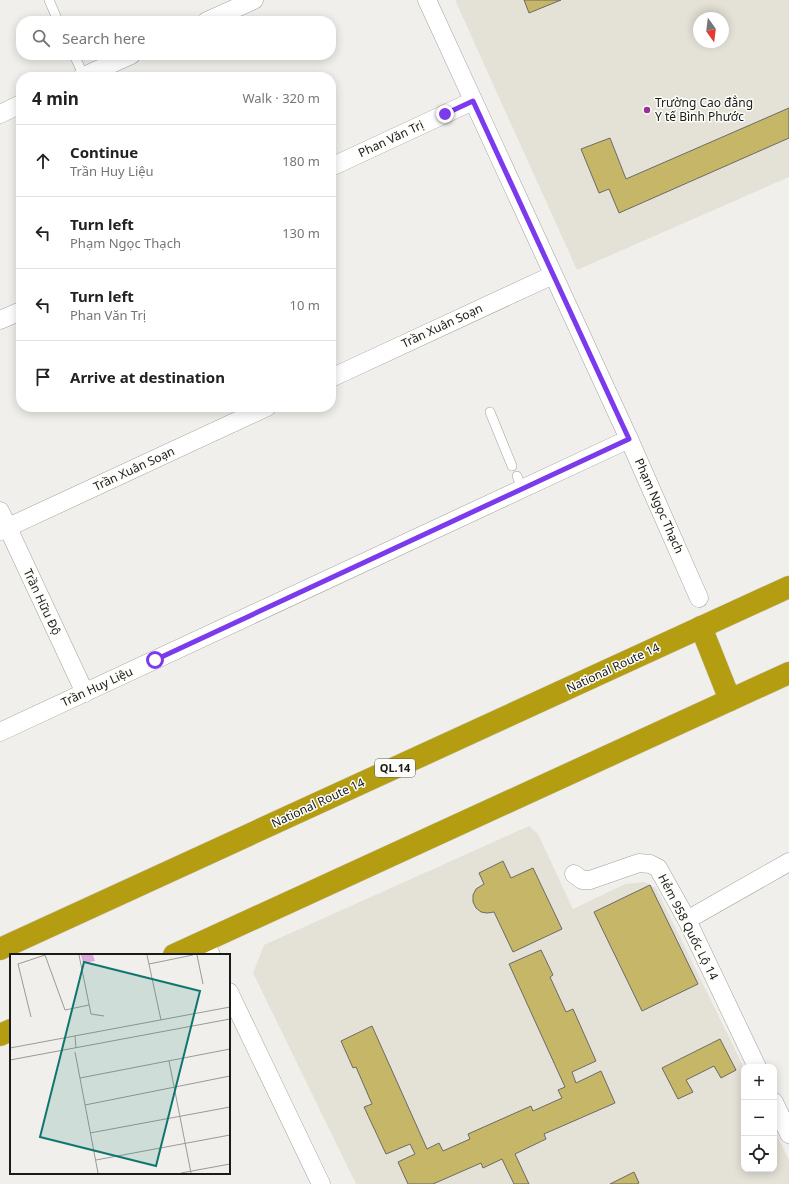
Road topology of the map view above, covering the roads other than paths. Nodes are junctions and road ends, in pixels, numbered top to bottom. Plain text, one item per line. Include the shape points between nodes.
1 (49, 0) edge
2 (254, 0) edge
3 (427, 0) edge
4 (56, 16) edge
5 (218, 16) edge
6 (76, 60) edge
7 (120, 60) edge
8 (81, 72) edge
9 (94, 72) edge
10 (473, 101) junction
11 (16, 106) edge
12 (0, 114) edge
13 (336, 165) edge
14 (553, 275) junction
15 (16, 313) edge
16 (0, 320) edge
17 (336, 376) edge
18 (256, 412) edge
19 (490, 412) dead end
20 (629, 439) junction
21 (512, 466) dead end
22 (0, 511) edge
23 (4, 529) edge
24 (789, 587) edge
25 (699, 598) dead end
26 (701, 627) junction
27 (789, 673) edge
28 (85, 693) junction
29 (730, 700) junction
30 (0, 732) edge
31 (789, 862) edge
32 (574, 874) dead end
33 (687, 920) junction
34 (208, 948) edge
35 (0, 949) edge
36 (179, 954) edge
37 (230, 994) edge
38 (10, 1030) edge
39 (0, 1035) edge
40 (756, 1064) edge
41 (777, 1108) edge
42 (789, 1134) edge
43 (321, 1184) edge

1 - 4 lane
2 - 5 street
3 - 10 street, Phạm Ngọc Thạch
6 - 8 lane
7 - 9 street
10 - 13 street, Phan Văn Trị
10 - 14 street, Phạm Ngọc Thạch
11 - 12 street
14 - 17 street, Trần Xuân Soạn
14 - 20 street, Phạm Ngọc Thạch
15 - 16 street
18 - 23 street, Trần Xuân Soạn
19 - 21 lane
20 - 25 street, Phạm Ngọc Thạch
20 - 28 street, Trần Huy Liệu via 520,483
22 - 23 street, Trần Hữu Độ
23 - 28 street, Trần Hữu Độ
24 - 26 highway, National Route 14 / QL.14
26 - 29 highway
26 - 35 highway, National Route 14 / QL.14
27 - 29 highway
28 - 30 street, Trần Huy Liệu
29 - 34 highway
31 - 33 street
32 - 33 street, Hẻm 958 Quốc Lộ 14 via 582,880 590,880 639,863 650,864 658,868
33 - 40 street, Hẻm 958 Quốc Lộ 14
34 - 36 highway
37 - 43 street
38 - 39 highway
41 - 42 street

